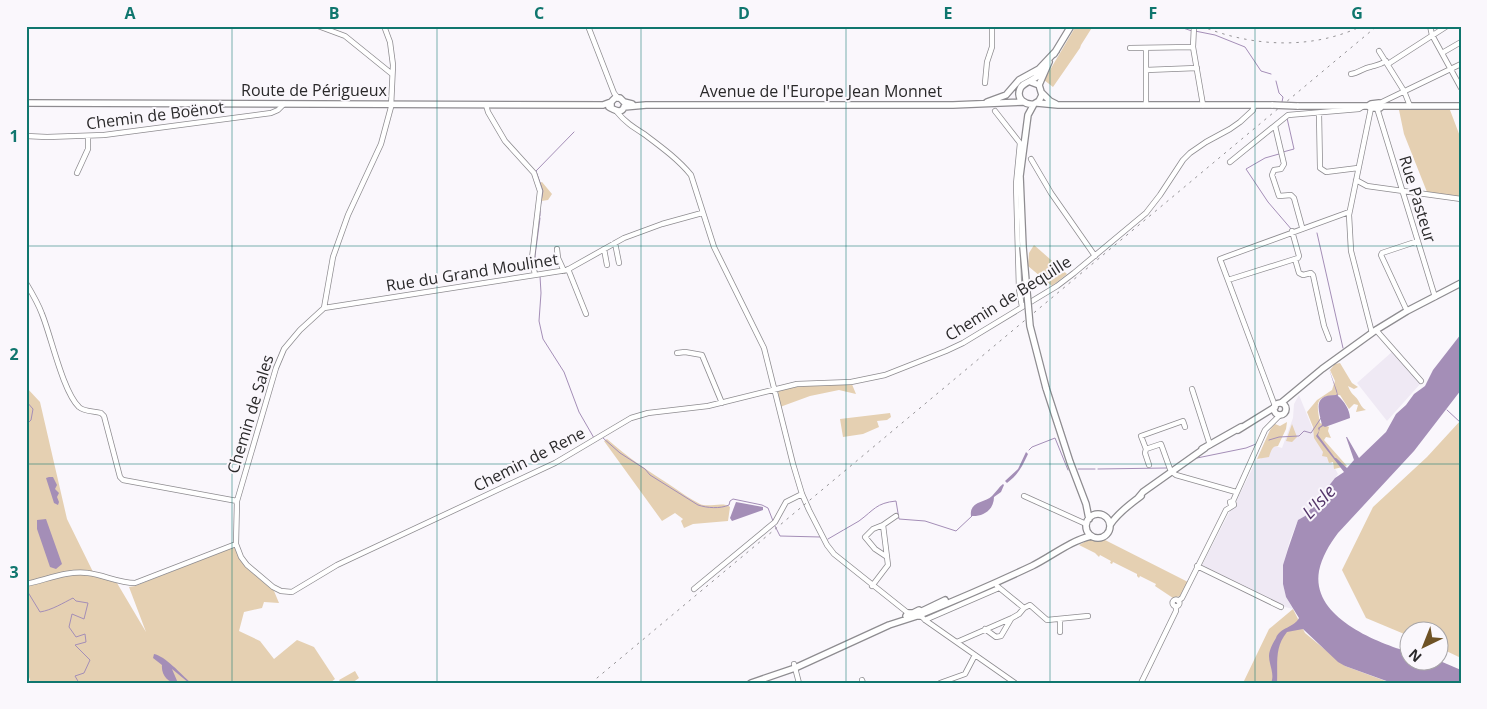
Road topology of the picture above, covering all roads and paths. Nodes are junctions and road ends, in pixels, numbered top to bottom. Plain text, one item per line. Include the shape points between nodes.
1 (318, 26) edge
2 (384, 26) edge
3 (588, 26) edge
4 (992, 26) edge
5 (1071, 26) edge
6 (1194, 26) edge
7 (1430, 26) edge
8 (1447, 26) edge
9 (1432, 35) junction
10 (1461, 42) edge
11 (1193, 47) junction
12 (1130, 48) dead end
13 (1146, 48) junction
14 (1379, 50) dead end
15 (1056, 51) junction
16 (1442, 53) junction
17 (1387, 62) junction
18 (1048, 64) junction
19 (1461, 64) edge
20 (1197, 68) junction
21 (1450, 69) junction
22 (1146, 70) junction
23 (392, 74) junction
24 (1351, 74) dead end
25 (1031, 82) junction
26 (985, 83) dead end
27 (1039, 85) junction
28 (1461, 88) edge
29 (1404, 91) junction
30 (1019, 92) junction
31 (1042, 93) junction
32 (1007, 102) junction
33 (26, 103) edge
34 (617, 103) junction
35 (1024, 103) junction
36 (1035, 103) junction
37 (284, 104) junction
38 (391, 104) junction
39 (981, 104) junction
40 (486, 105) junction
41 (1058, 105) junction
42 (1146, 105) junction
43 (1203, 105) junction
44 (1254, 106) junction
45 (1374, 106) junction
46 (1410, 106) junction
47 (1461, 106) edge
48 (995, 111) dead end
49 (1319, 113) junction
50 (1028, 116) junction
51 (1275, 126) junction
52 (26, 136) edge
53 (88, 136) junction
54 (1031, 159) dead end
55 (1230, 162) dead end
56 (1358, 168) junction
57 (77, 173) dead end
58 (1356, 180) junction
59 (1402, 190) junction
60 (1461, 199) edge
61 (1349, 212) junction
62 (702, 213) junction
63 (1302, 227) junction
64 (1292, 231) junction
65 (1418, 241) junction
66 (614, 243) junction
67 (557, 249) dead end
68 (604, 249) junction
69 (1095, 256) junction
70 (1296, 259) junction
71 (619, 263) dead end
72 (607, 265) dead end
73 (566, 270) junction
74 (535, 275) junction
75 (1228, 280) junction
76 (26, 283) edge
77 (1461, 283) edge
78 (1435, 297) junction
79 (1022, 307) junction
80 (324, 308) junction
81 (1407, 311) junction
82 (586, 314) dead end
83 (1374, 332) junction
84 (1329, 339) dead end
85 (677, 353) dead end
86 (1421, 381) dead end
87 (774, 390) junction
88 (1192, 390) dead end
89 (722, 403) junction
90 (1278, 409) junction
91 (1185, 427) dead end
92 (1208, 446) junction
93 (1146, 449) junction
94 (1149, 465) dead end
95 (1171, 470) junction
96 (1076, 479) junction
97 (1236, 492) junction
98 (802, 494) junction
99 (1024, 496) dead end
100 (237, 501) junction
101 (1098, 514) junction
102 (1117, 514) junction
103 (896, 516) dead end
104 (1105, 517) junction
105 (1087, 524) junction
106 (883, 525) junction
107 (1110, 525) junction
108 (1091, 536) junction
109 (1073, 543) junction
110 (236, 544) junction
111 (887, 557) junction
112 (1197, 566) junction
113 (27, 584) edge
114 (306, 585) joint
115 (872, 586) junction
116 (694, 589) dead end
117 (1281, 607) dead end
118 (1024, 608) junction
119 (922, 615) junction
120 (907, 616) junction
121 (1088, 616) dead end
122 (1012, 618) junction
123 (1060, 619) junction
124 (985, 630) junction
125 (1060, 632) dead end
126 (957, 642) junction
127 (975, 655) junction
128 (795, 666) junction
129 (751, 683) edge
130 (799, 683) edge
131 (940, 683) edge
132 (1015, 683) edge
133 (1141, 683) edge

1 - 23 street via 344,36
2 - 23 street via 390,42
3 - 34 street
4 - 26 street via 992,47
5 - 15 main road
6 - 11 street
7 - 9 street
8 - 9 street
9 - 16 street
9 - 17 street
10 - 16 street
11 - 13 street
11 - 20 street
12 - 13 street
13 - 22 street
14 - 17 street
15 - 18 main road
15 - 39 main road via 1040,69 1019,80 1006,95
16 - 21 street
17 - 24 street
17 - 29 street
18 - 25 main road
18 - 27 main road
19 - 21 street
20 - 22 street
20 - 43 street
21 - 28 street
21 - 29 street
22 - 42 street
23 - 38 street
25 - 27 main road
25 - 30 main road via 1024,84
27 - 31 main road
29 - 45 street
29 - 46 street
30 - 32 main road
30 - 35 main road
31 - 36 main road
31 - 41 main road
32 - 35 main road, Avenue de l'Europe Jean Monnet
32 - 39 main road, Avenue de l'Europe Jean Monnet
33 - 37 main road, Route de Périgueux
34 - 39 main road, Avenue de l'Europe Jean Monnet
34 - 40 main road, Route de Périgueux
34 - 62 street via 627,124 683,165 691,175
35 - 36 main road
35 - 50 main road
36 - 41 main road
36 - 50 main road
37 - 38 main road, Route de Périgueux
37 - 53 street, Chemin de Boënot via 271,112
38 - 40 main road, Route de Périgueux
38 - 80 street via 381,144 348,215 334,257
40 - 74 street via 505,141 534,173 540,191 532,258
41 - 42 main road
42 - 43 main road
43 - 44 main road
44 - 45 main road, bridge
44 - 69 street, Chemin de Bequille via 1240,122 1190,153 1146,213
45 - 46 main road
45 - 49 street
45 - 56 street
45 - 59 street, Rue Pasteur
46 - 47 main road
48 - 79 street via 1020,143 1016,184
49 - 51 street via 1288,115
49 - 56 street via 1320,168 1326,172
50 - 96 main road, bridge via 1020,176 1026,300 1046,388
51 - 55 street
51 - 63 street via 1284,164 1272,175 1279,196 1291,195 1294,198
52 - 53 street, Chemin de Boënot
53 - 57 street via 88,149
54 - 69 street
56 - 58 street
58 - 59 street via 1367,186
58 - 61 street
59 - 60 street
59 - 65 street, Rue Pasteur
61 - 63 street
61 - 83 street via 1351,251
62 - 66 street, Rue du Grand Moulinet
62 - 87 street via 714,247 764,348
63 - 64 street
64 - 70 street via 1299,256
64 - 75 street via 1220,258
65 - 78 street, Rue Pasteur
65 - 81 street via 1381,255
66 - 68 street, Rue du Grand Moulinet
66 - 71 street
67 - 73 street via 558,258
68 - 72 street
68 - 73 street, Rue du Grand Moulinet
69 - 79 street, Chemin de Bequille via 1057,286
70 - 75 street
70 - 84 street via 1300,273 1313,275
73 - 74 street, Rue du Grand Moulinet
73 - 82 street
74 - 80 street, Rue du Grand Moulinet
75 - 90 street
76 - 100 street via 42,314 72,397 84,410 101,412 104,416 120,477
77 - 78 main road
78 - 81 main road
79 - 87 street, Chemin de Bequille via 955,347 885,375 851,382 797,384
80 - 100 street, Chemin de Sales via 284,349
81 - 83 main road
83 - 86 street
83 - 90 main road via 1302,385
85 - 89 street via 702,356
87 - 89 street, Chemin de Rene
87 - 98 street
88 - 92 street
89 - 114 street, Chemin de Rene via 631,418 555,462 337,565
90 - 92 main road
90 - 97 street
91 - 93 street via 1183,421 1141,436
92 - 95 main road
93 - 94 street
93 - 95 street via 1161,444
95 - 97 street
95 - 102 main road
96 - 101 main road via 1089,505
96 - 105 main road via 1086,504
97 - 112 street
98 - 115 street via 830,550
98 - 116 street via 786,502 775,522
99 - 105 street
100 - 110 street, Chemin de Sales
101 - 104 main road
101 - 105 main road
102 - 104 main road
102 - 107 main road
103 - 106 street
104 - 107 main road
105 - 108 main road
105 - 109 main road via 1083,534
106 - 111 street
106 - 111 street via 864,537
107 - 108 main road via 1103,537
108 - 109 main road
109 - 119 main road via 1015,574 929,607
110 - 113 street via 135,584 80,572
110 - 114 street, Chemin de Sales via 247,565 273,588 292,592
111 - 115 street via 888,565
112 - 117 street
112 - 133 street via 1182,598 1173,602 1176,611
115 - 120 street
118 - 119 street via 998,587
118 - 122 street
118 - 123 street via 1030,605 1047,620
119 - 120 main road
119 - 126 street
120 - 128 main road
121 - 123 street
122 - 124 street
122 - 124 street via 1001,636 996,637
123 - 125 street
124 - 126 street
126 - 127 street
127 - 131 street via 965,674
127 - 132 street
128 - 129 main road
128 - 130 street

